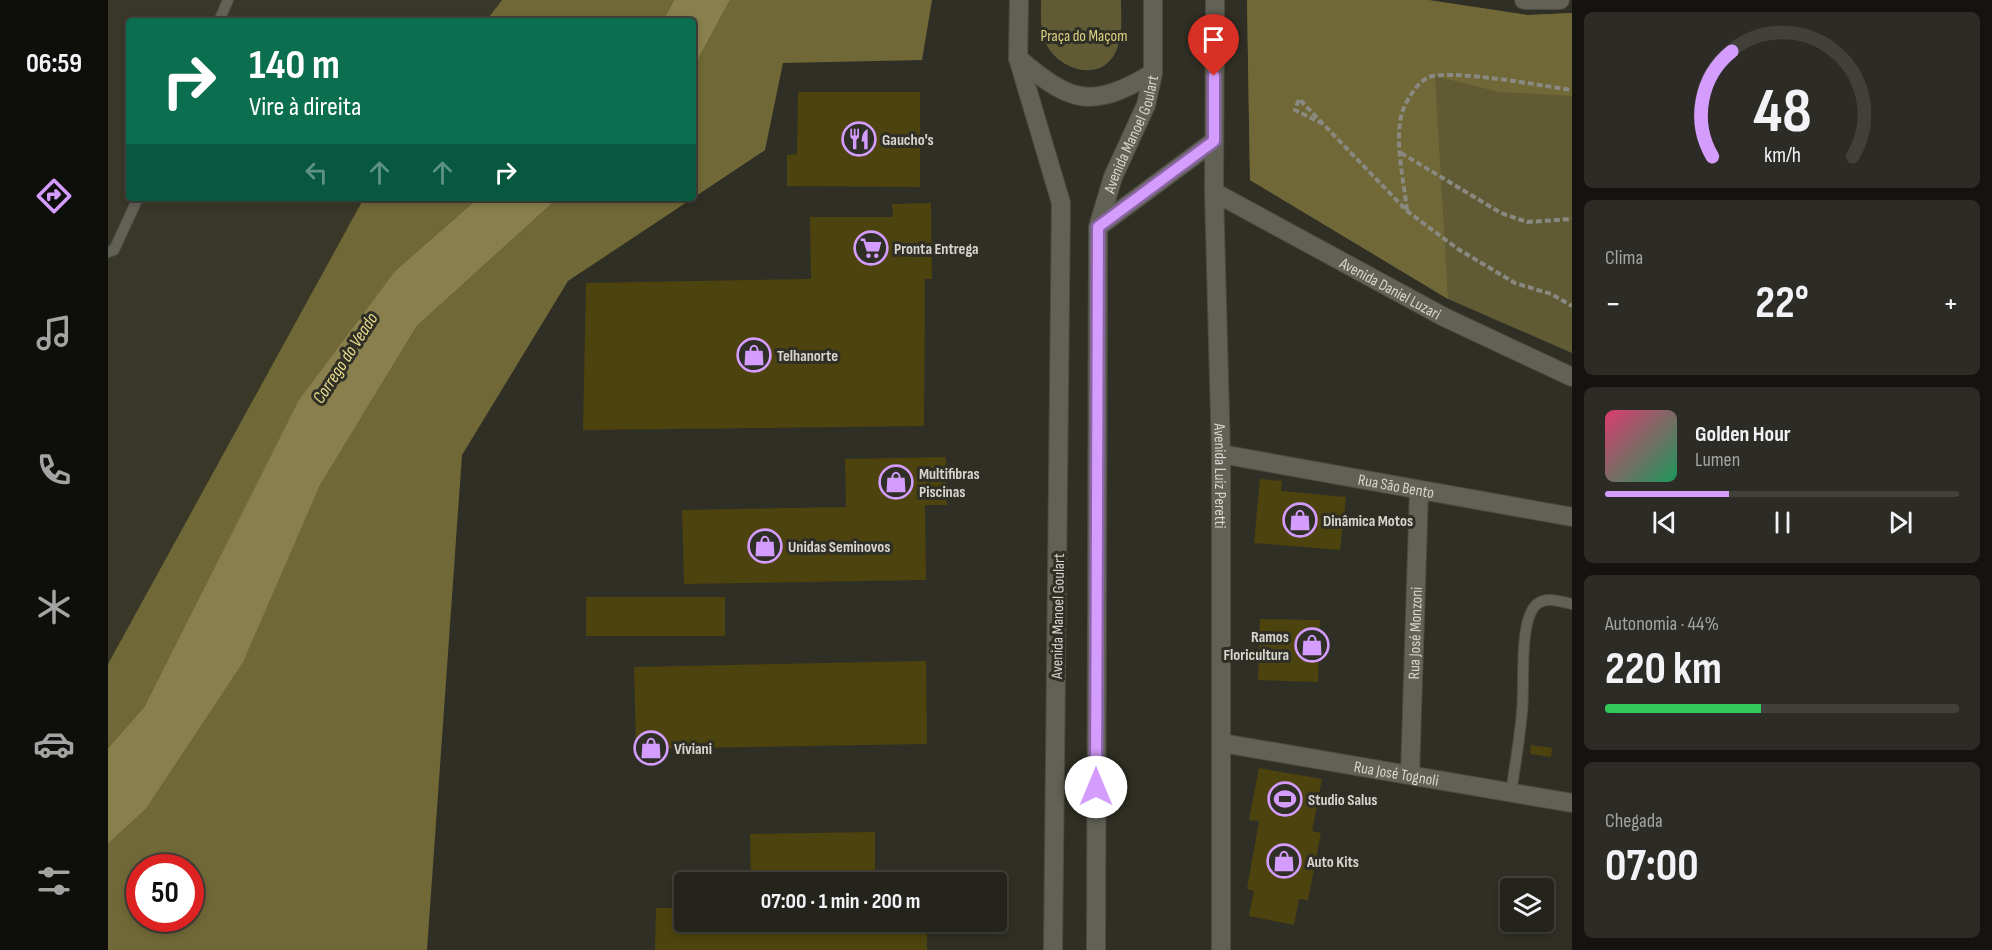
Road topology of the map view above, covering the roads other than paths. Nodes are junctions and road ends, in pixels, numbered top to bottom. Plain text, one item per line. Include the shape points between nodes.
1 (228, 0) edge
2 (1019, 0) edge
3 (1153, 0) edge
4 (1215, 0) edge
5 (1528, 0) edge
6 (1560, 0) edge
7 (220, 18) edge
8 (1018, 58) junction
9 (1153, 73) junction
10 (1214, 141) junction
11 (1214, 192) junction
12 (137, 201) edge
13 (1098, 227) junction
14 (108, 252) edge
15 (1572, 377) edge
16 (1221, 454) junction
17 (1419, 490) junction
18 (1572, 518) edge
19 (1572, 604) edge
20 (1222, 743) junction
21 (1410, 775) junction
22 (1511, 793) junction
23 (1572, 803) edge
24 (1053, 950) edge
25 (1096, 950) edge
26 (1221, 950) edge

1 - 7 lane
2 - 8 street, Avenida Manoel Goulart
3 - 9 street, Avenida Manoel Goulart
4 - 10 street, Avenida Luiz Peretti
5 - 6 street
8 - 9 street via 1058,89 1079,98 1127,88
8 - 24 street, Avenida Manoel Goulart via 1061,203
9 - 13 street, Avenida Manoel Goulart via 1146,105 1113,177
10 - 11 street, Avenida Luiz Peretti
10 - 13 street
11 - 15 street, Avenida Daniel Luzari via 1444,317
11 - 16 street, Avenida Luiz Peretti
12 - 14 lane via 114,250
13 - 25 street, Avenida Manoel Goulart
16 - 17 street, Rua São Bento
16 - 20 street, Avenida Luiz Peretti
17 - 18 street, Rua São Bento
17 - 21 street, Rua José Monzoni
19 - 22 lane via 1547,599 1537,603 1531,612 1521,666 1523,709
20 - 21 street, Rua José Tognoli
20 - 26 street, Avenida Luiz Peretti
21 - 22 street, Rua José Tognoli
22 - 23 street, Rua José Tognoli

